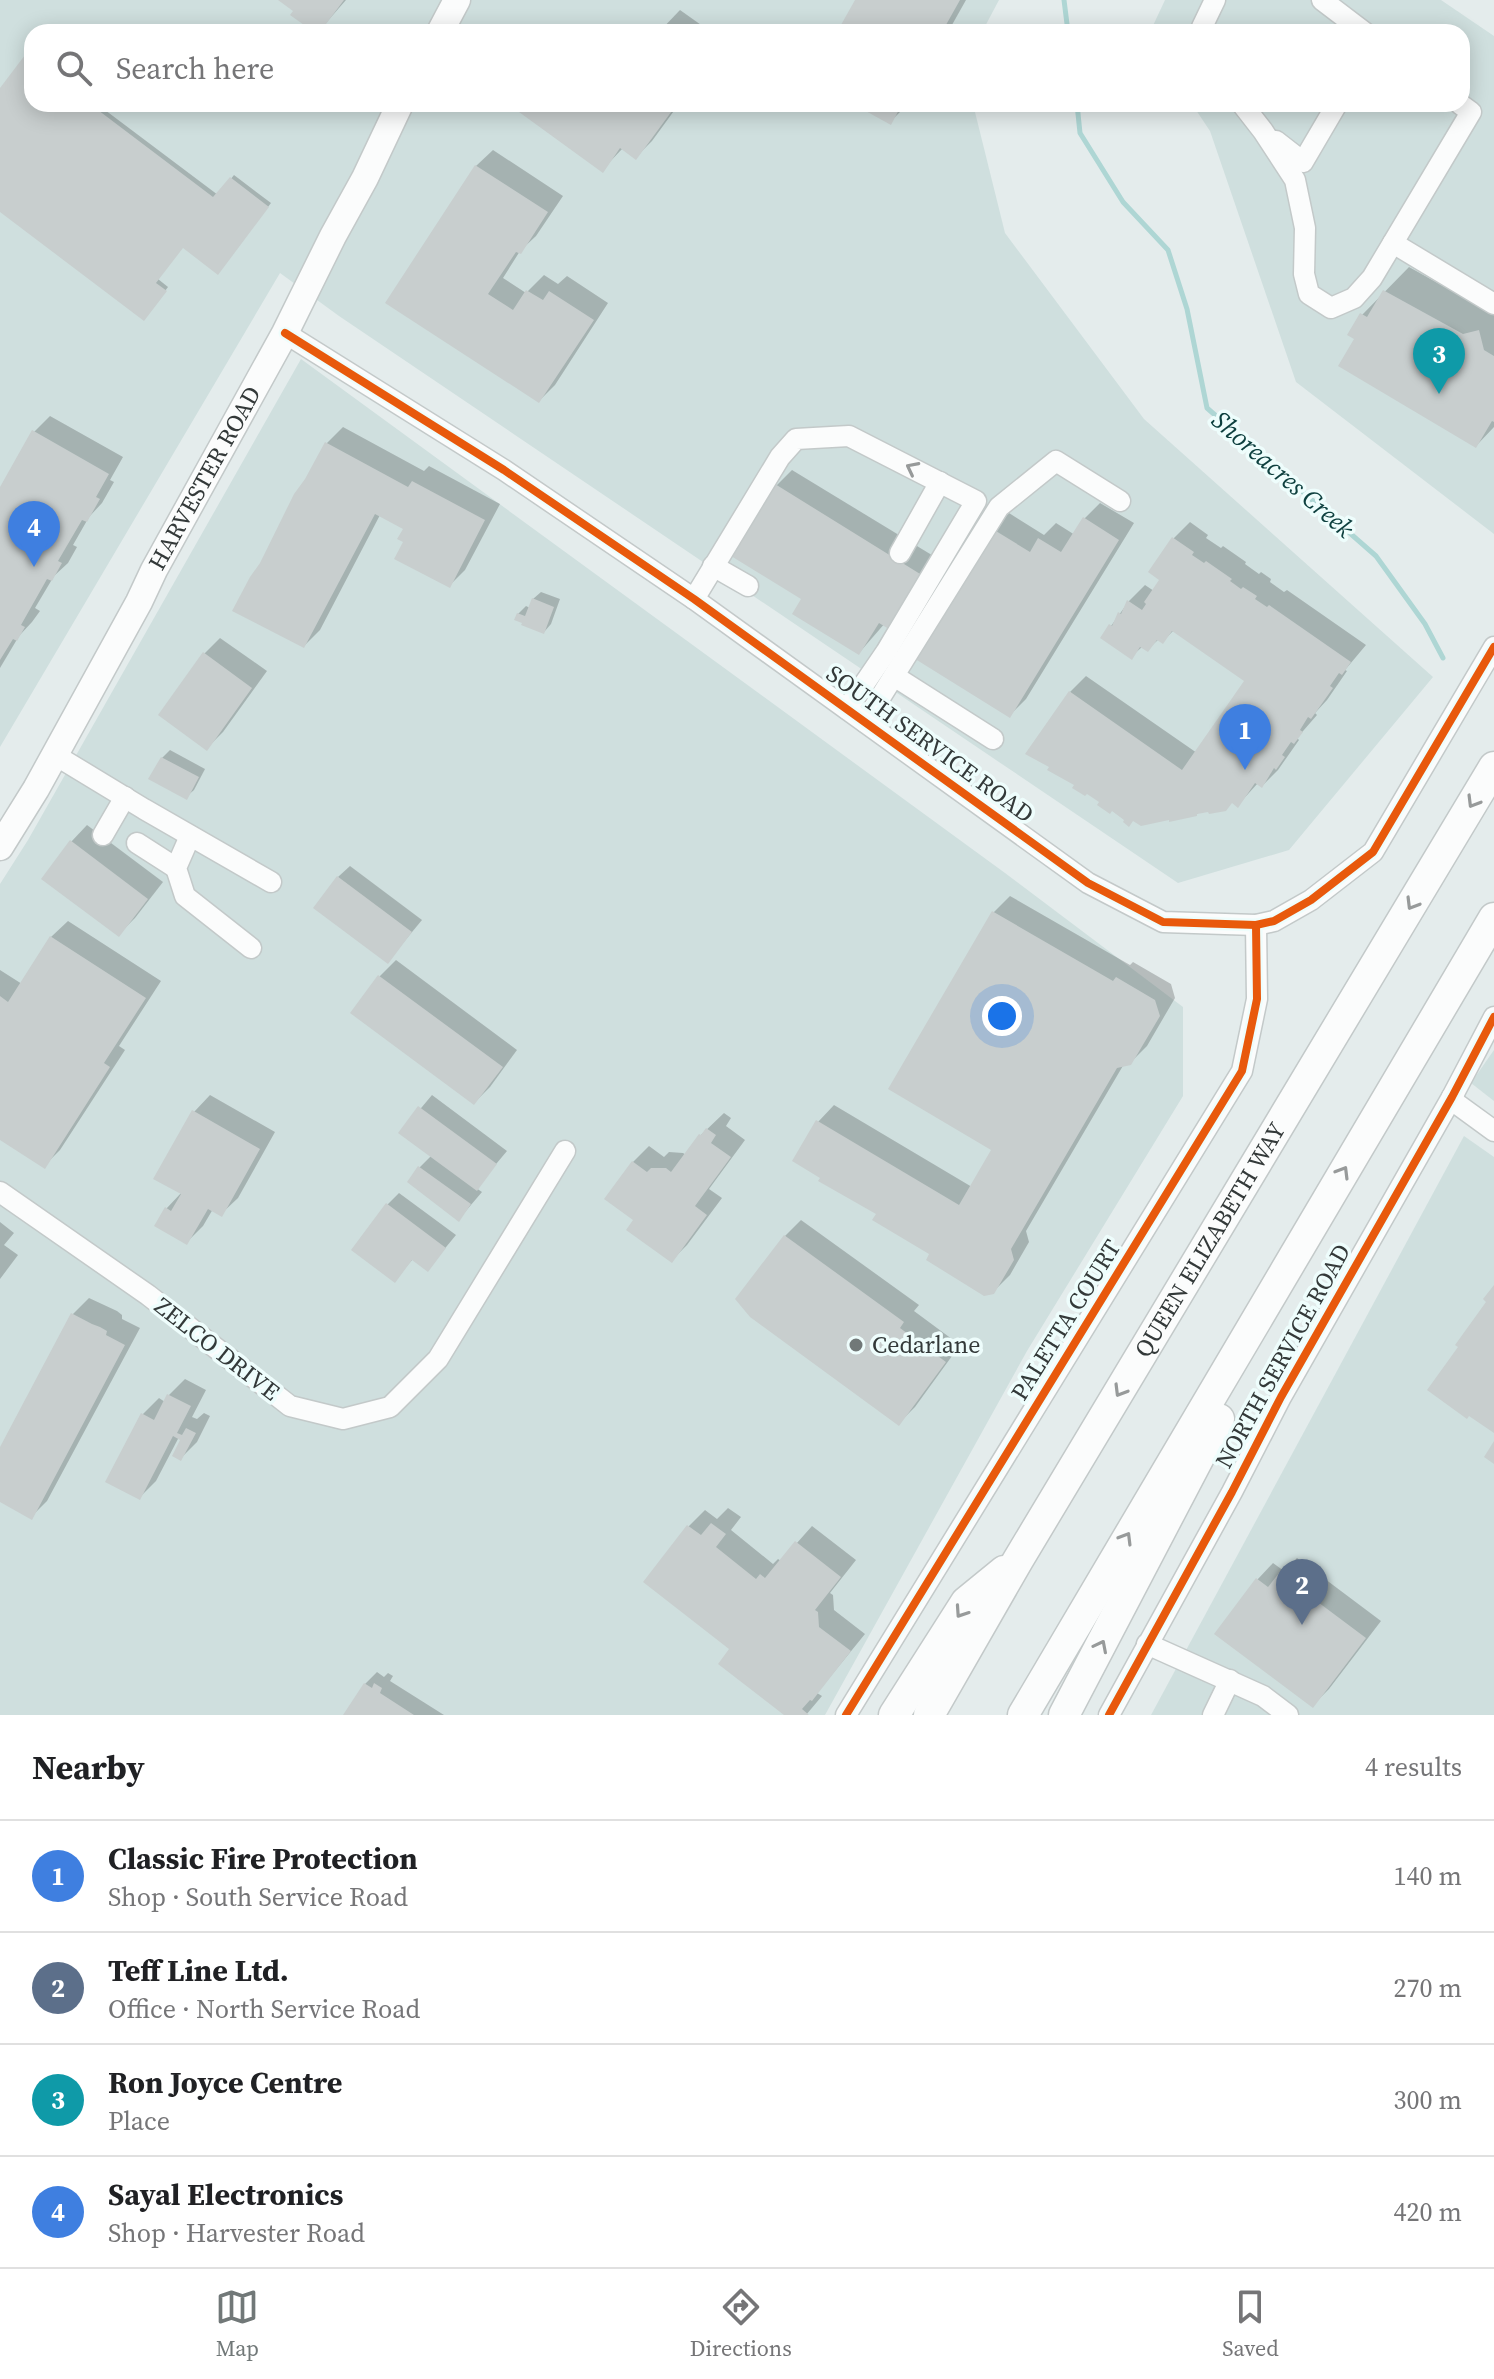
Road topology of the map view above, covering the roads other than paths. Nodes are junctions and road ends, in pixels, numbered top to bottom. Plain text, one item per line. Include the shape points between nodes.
1 (457, 0) edge
2 (1215, 0) edge
3 (1322, 0) edge
4 (444, 24) edge
5 (1203, 24) edge
6 (1354, 24) edge
7 (1470, 111) edge
8 (396, 112) edge
9 (1248, 112) edge
10 (1332, 112) edge
11 (1263, 131) junction
12 (1393, 243) junction
13 (1494, 304) edge
14 (285, 333) junction
15 (940, 482) junction
16 (1120, 501) dead end
17 (900, 553) dead end
18 (713, 566) junction
19 (748, 586) dead end
20 (694, 599) junction
21 (1494, 647) edge
22 (894, 676) junction
23 (847, 709) junction
24 (865, 722) junction
25 (993, 739) dead end
26 (55, 755) junction
27 (1494, 767) edge
28 (125, 797) junction
29 (103, 835) dead end
30 (190, 836) junction
31 (137, 843) dead end
32 (0, 847) edge
33 (176, 868) junction
34 (271, 882) dead end
35 (1494, 918) edge
36 (1256, 925) junction
37 (251, 948) dead end
38 (1494, 1017) edge
39 (1452, 1097) junction
40 (1494, 1131) edge
41 (565, 1151) dead end
42 (0, 1192) edge
43 (1303, 1239) junction
44 (1018, 1560) junction
45 (1147, 1644) junction
46 (1230, 1680) junction
47 (846, 1715) edge
48 (894, 1715) edge
49 (929, 1715) edge
50 (1023, 1715) edge
51 (1064, 1715) edge
52 (1109, 1715) edge
53 (1213, 1715) edge
54 (1288, 1715) edge

1 - 4 main road
2 - 5 street
3 - 6 street
7 - 12 street
8 - 14 main road, HARVESTER ROAD
9 - 11 street
10 - 11 street via 1303,162
11 - 12 street via 1295,180 1305,228 1309,294 1331,308 1354,298
12 - 13 street
14 - 20 street, SOUTH SERVICE ROAD via 504,470
14 - 26 main road, HARVESTER ROAD
15 - 17 street
15 -> 18 street via 849,436 796,439
15 - 23 street via 976,501
16 - 22 street via 1056,461 999,507
18 - 19 street
18 - 20 street
20 - 23 street, SOUTH SERVICE ROAD
21 - 36 street, SOUTH SERVICE ROAD via 1373,852 1311,900
22 - 24 street
22 - 25 street
23 - 24 street, SOUTH SERVICE ROAD
24 - 36 street, SOUTH SERVICE ROAD via 1088,883 1163,922
26 - 28 street
26 - 32 main road, HARVESTER ROAD
27 -> 44 highway, QUEEN ELIZABETH WAY
28 - 29 street
28 - 30 street
30 - 33 street
30 - 34 street
31 - 33 street
33 - 37 street via 185,896
43 -> 35 highway
36 - 47 street, PALETTA COURT via 1257,999 1242,1071
38 - 39 street, NORTH SERVICE ROAD
39 - 40 street
39 - 45 street, NORTH SERVICE ROAD
41 - 42 street, ZELCO DRIVE via 438,1359 390,1407 343,1419 290,1406 148,1295
50 -> 43 highway
51 -> 43 highway via 1285,1290
44 -> 48 highway via 966,1602
44 - 49 highway, QUEEN ELIZABETH WAY
45 - 46 street
45 - 52 street, NORTH SERVICE ROAD
46 - 53 street
46 - 54 street

